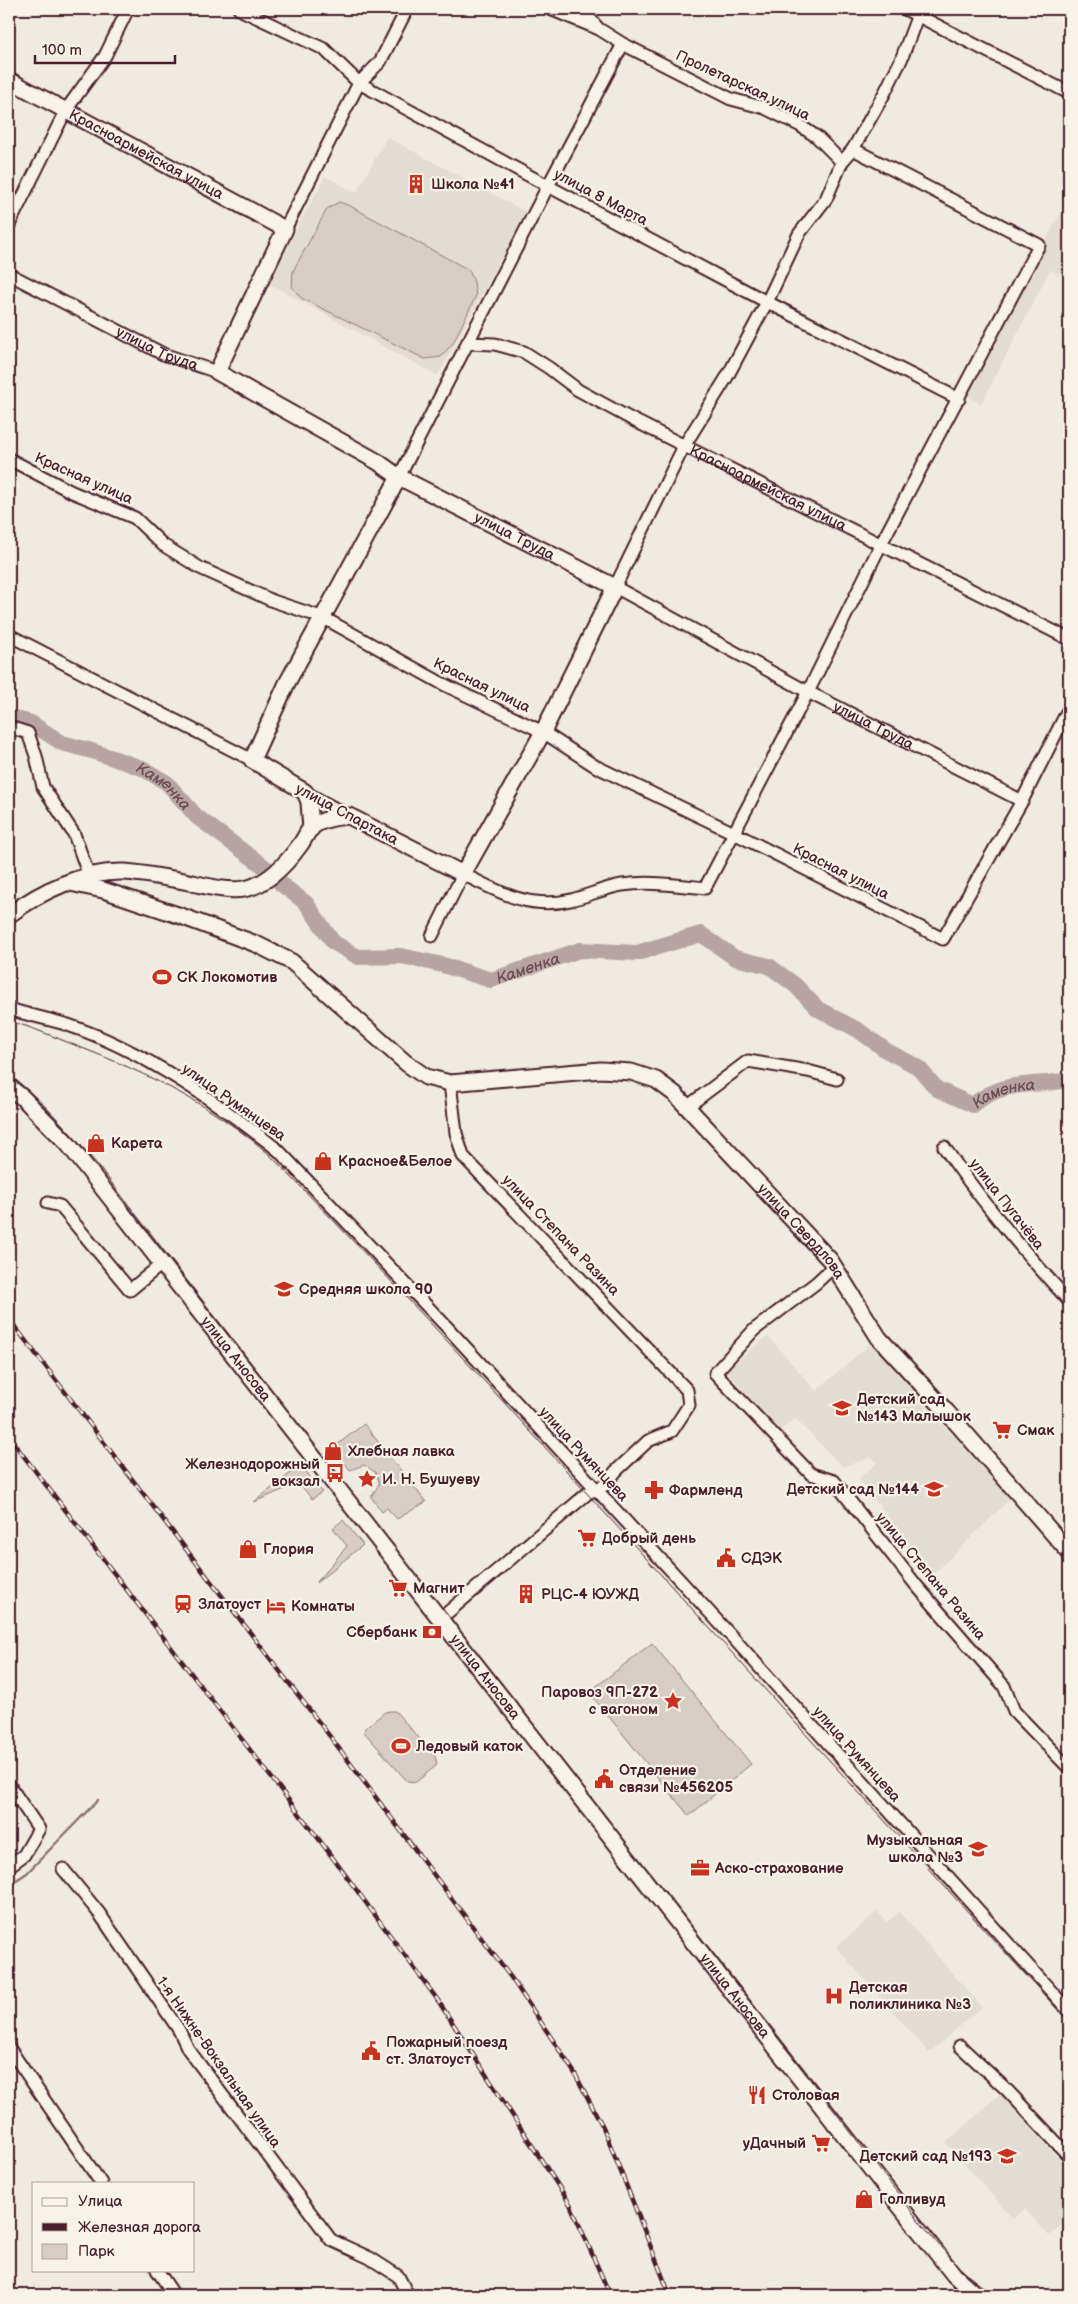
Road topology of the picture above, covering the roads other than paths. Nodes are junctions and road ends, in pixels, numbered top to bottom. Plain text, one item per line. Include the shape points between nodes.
1 (128, 9) edge
2 (239, 9) edge
3 (407, 9) edge
4 (550, 9) edge
5 (582, 9) edge
6 (905, 9) edge
7 (918, 12) edge
8 (599, 29) junction
9 (623, 44) junction
10 (9, 80) edge
11 (360, 83) junction
12 (1069, 93) edge
13 (66, 110) junction
14 (852, 148) junction
15 (842, 162) junction
16 (548, 186) junction
17 (9, 226) edge
18 (285, 229) junction
19 (9, 274) edge
20 (767, 302) junction
21 (467, 344) junction
22 (217, 372) junction
23 (959, 399) junction
24 (684, 446) junction
25 (9, 460) edge
26 (399, 477) junction
27 (881, 544) junction
28 (615, 587) junction
29 (324, 618) junction
30 (9, 635) edge
31 (1069, 639) edge
32 (808, 692) junction
33 (1069, 708) edge
34 (9, 727) edge
35 (543, 732) junction
36 (252, 760) junction
37 (305, 792) junction
38 (1022, 801) junction
39 (349, 816) junction
40 (311, 829) junction
41 (734, 833) junction
42 (463, 874) junction
43 (89, 876) junction
44 (68, 882) junction
45 (9, 915) edge
46 (432, 936) dead end
47 (9, 1010) edge
48 (838, 1079) dead end
49 (450, 1083) junction
50 (9, 1087) edge
51 (687, 1107) junction
52 (944, 1147) dead end
53 (48, 1203) dead end
54 (163, 1263) junction
55 (834, 1266) junction
56 (1069, 1300) edge
57 (596, 1489) junction
58 (1069, 1552) edge
59 (440, 1619) junction
60 (1069, 1768) edge
61 (9, 1785) edge
62 (9, 1866) edge
63 (63, 1869) dead end
64 (1069, 2011) edge
65 (960, 2046) dead end
66 (9, 2048) edge
67 (1069, 2156) edge
68 (100, 2182) edge
69 (158, 2272) edge
70 (174, 2295) edge
71 (408, 2295) edge
72 (976, 2295) edge

1 - 13 street via 105,56
2 - 11 street, улица 8 Марта via 324,49
3 - 11 street via 380,62
4 - 8 street, Пролетарская улица
5 - 8 street, Пролетарская улица
6 - 7 street
7 - 12 street
7 - 14 street via 893,77
8 - 9 street, Пролетарская улица
9 - 15 street, Пролетарская улица via 731,99 765,108 799,125
9 - 16 street
10 - 13 street, Красноармейская улица
11 - 16 street, улица 8 Марта
11 - 18 street
13 - 17 street
13 - 18 street, Красноармейская улица
14 - 15 street
14 - 23 street via 1039,245
15 - 20 street via 826,199 799,234
16 - 20 street, улица 8 Марта
16 - 21 street
18 - 22 street
19 - 22 street, улица Труда via 163,354
20 - 23 street, улица 8 Марта
20 - 24 street via 727,377
21 - 24 street, Красноармейская улица via 495,344 524,352 578,390
21 - 26 street
22 - 26 street, улица Труда
23 - 27 street
24 - 27 street, Красноармейская улица
24 - 28 street
25 - 29 street, Красная улица via 72,492 135,518 163,546 200,568 273,601
26 - 28 street, улица Труда
26 - 29 street
27 - 31 street, Красноармейская улица
27 - 32 street
28 - 32 street, улица Труда
28 - 35 street
29 - 35 street, Красная улица via 442,683
29 - 36 street via 287,683
30 - 36 street, улица Спартака
32 - 38 street, улица Труда
32 - 41 street
33 - 38 street
34 - 43 street via 28,733 43,787 74,834
35 - 41 street, Красная улица via 594,766
35 - 42 street
36 - 37 street, улица Спартака
37 - 39 street, улица Спартака
37 - 40 street
38 - 41 street, Красная улица via 943,939
39 - 40 street via 318,823
39 - 42 street, улица Спартака
40 - 43 street via 274,874 260,884 244,889 226,889 124,872
41 - 42 street, улица Спартака via 705,888 650,883 623,885 543,904 502,894
42 - 46 street
43 - 44 street
44 - 45 street via 27,902
44 - 49 street, улица Свердлова via 181,916 256,944 292,962 406,1063 426,1078
47 - 57 street, улица Румянцева via 68,1025 154,1064 278,1150
48 - 51 street via 748,1061
49 - 51 street, улица Свердлова via 601,1070 631,1072 656,1080
49 - 57 street, улица Степана Разина via 456,1133 463,1156 687,1390 689,1405 672,1431 648,1441 605,1485
50 - 54 street, улица Аносова via 68,1144
51 - 55 street, улица Свердлова
52 - 56 street, улица Пугачёва via 1019,1246
53 - 54 street via 60,1206 130,1290
54 - 59 street, улица Аносова
55 - 58 street, улица Свердлова via 879,1338
55 - 60 street, улица Степана Разина via 754,1330 715,1372 811,1474 834,1481 916,1585 1004,1686 1014,1711
57 - 59 street
57 - 64 street, улица Румянцева
59 - 72 street, улица Аносова via 954,2275
61 - 62 street via 39,1829 24,1855
63 - 71 street, 1-я Нижне-Вокзальная улица via 98,1913 179,2030 188,2049 331,2240 370,2258 398,2276
65 - 67 street via 1008,2090
66 - 68 street
69 - 70 street

